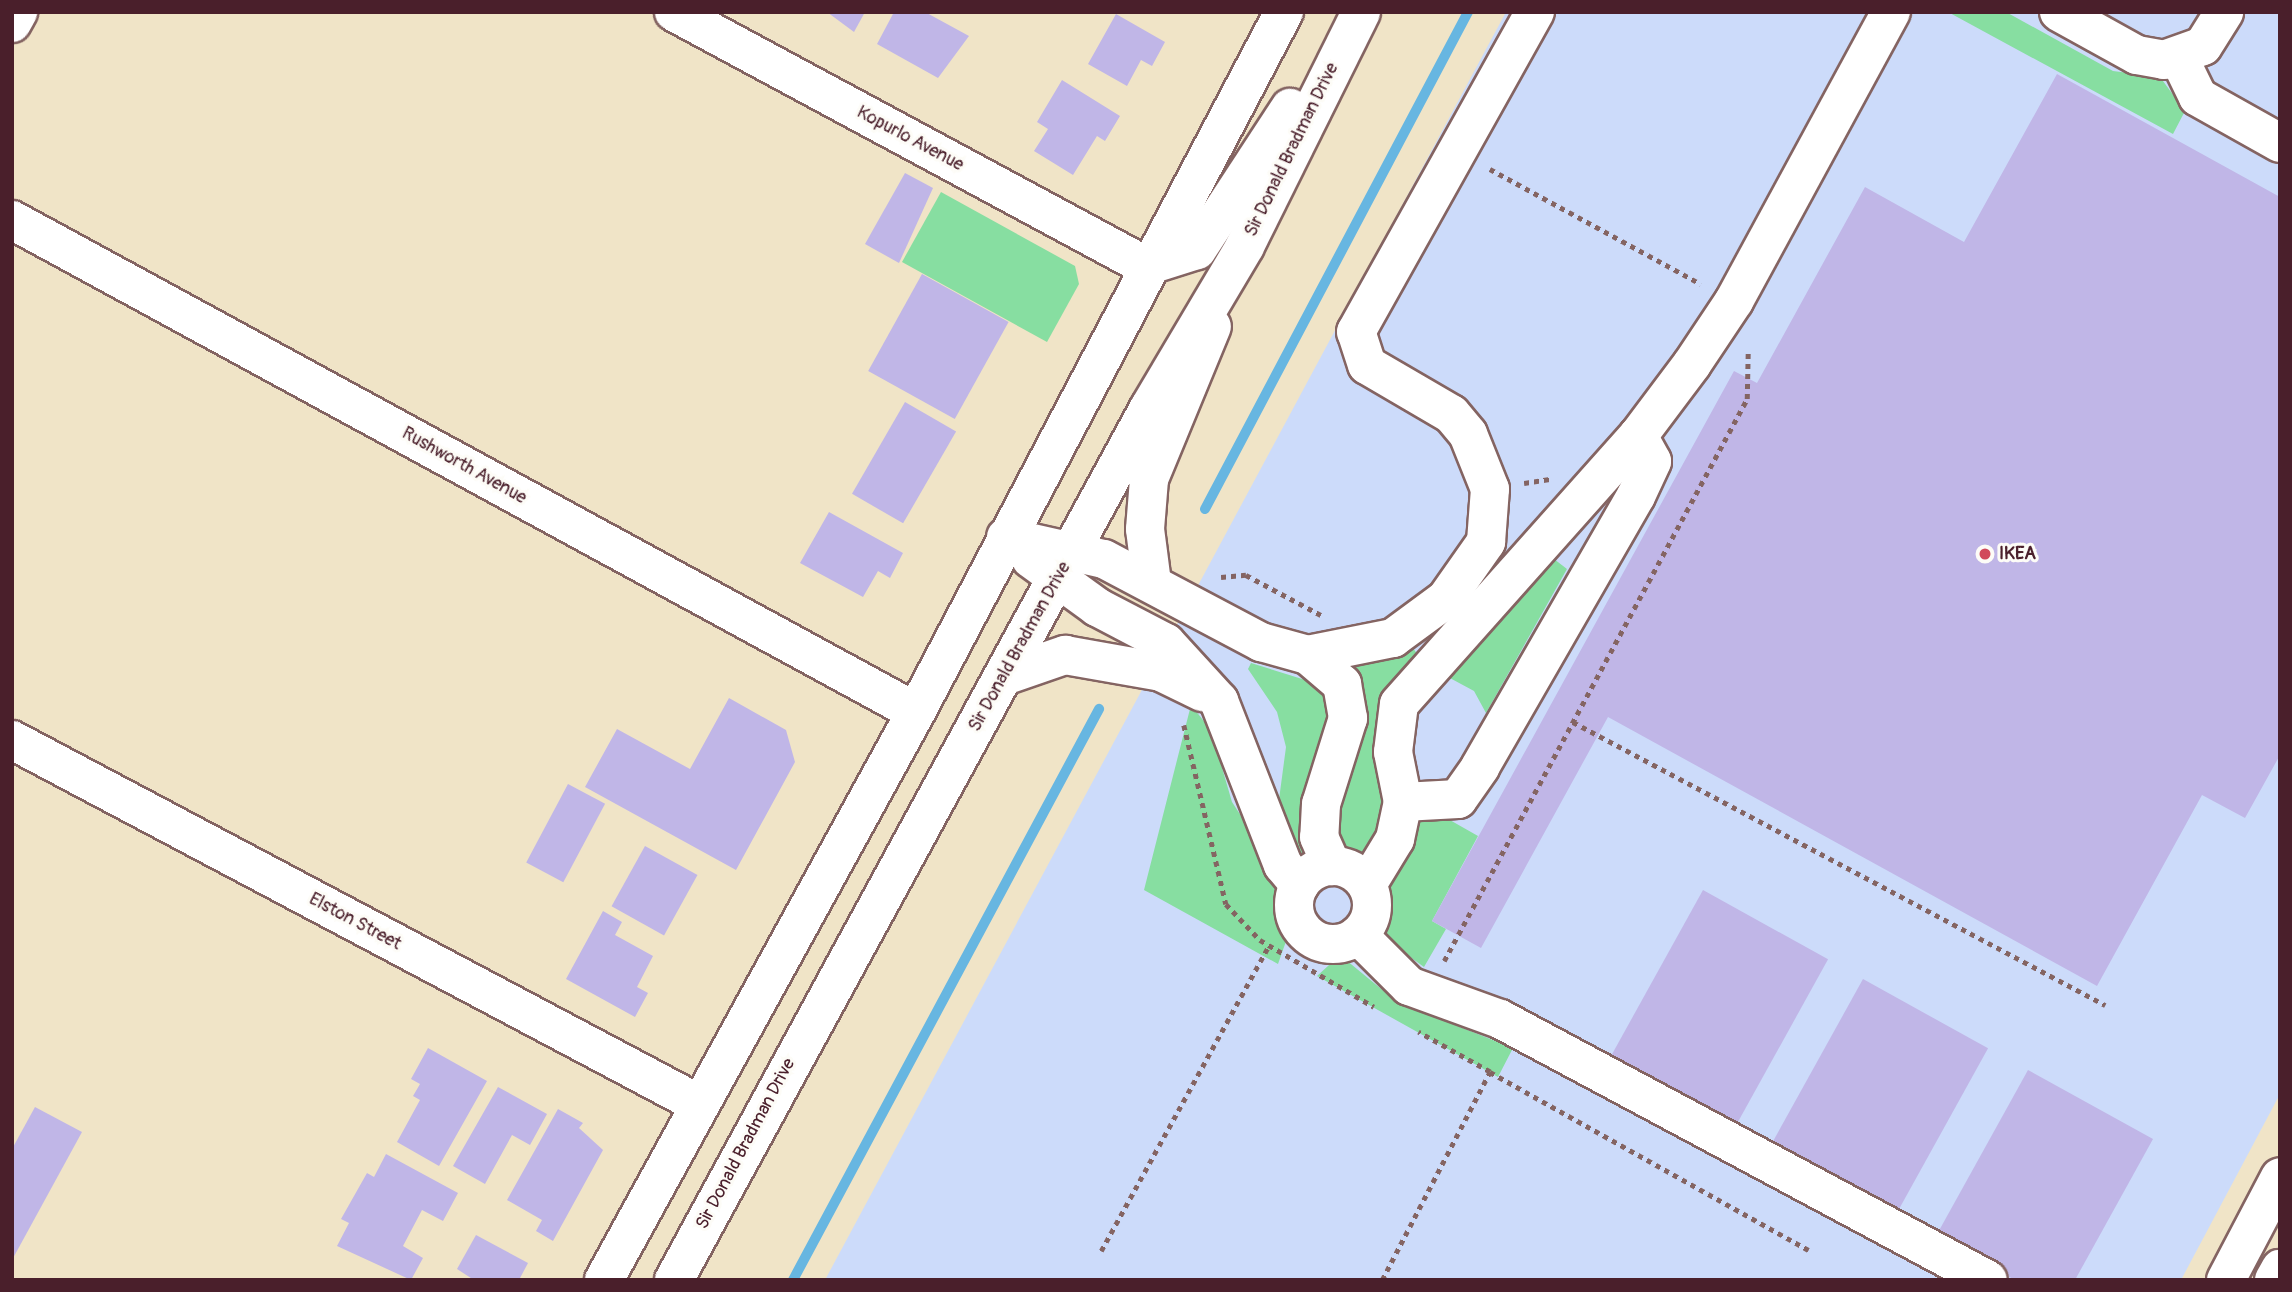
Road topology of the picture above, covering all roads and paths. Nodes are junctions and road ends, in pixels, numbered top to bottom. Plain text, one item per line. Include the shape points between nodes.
1 (19, 12) edge
2 (674, 12) edge
3 (1283, 12) edge
4 (1353, 12) edge
5 (1361, 12) edge
6 (1535, 12) edge
7 (1891, 12) edge
8 (2059, 12) edge
9 (2224, 12) edge
10 (12, 23) edge
11 (2179, 58) junction
12 (2280, 143) edge
13 (1458, 152) junction
14 (12, 220) edge
15 (1245, 246) junction
16 (1146, 266) junction
17 (1734, 302) junction
18 (1638, 436) junction
19 (1006, 537) junction
20 (1065, 564) junction
21 (1211, 571) dead end
22 (1136, 575) junction
23 (1327, 618) dead end
24 (1308, 655) junction
25 (1163, 657) junction
26 (1004, 676) junction
27 (916, 712) junction
28 (1183, 722) dead end
29 (1573, 722) junction
30 (12, 740) edge
31 (1403, 802) junction
32 (1316, 876) junction
33 (1367, 885) junction
34 (1358, 935) junction
35 (1269, 946) junction
36 (1426, 994) junction
37 (2105, 1005) dead end
38 (1386, 1014) dead end
39 (1490, 1072) junction
40 (697, 1103) junction
41 (2280, 1177) edge
42 (1809, 1250) dead end
43 (1101, 1251) dead end
44 (2280, 1269) edge
45 (604, 1280) edge
46 (674, 1280) edge
47 (1381, 1280) edge
48 (1988, 1280) edge
49 (2226, 1280) edge
50 (2274, 1280) edge

1 - 10 main road
2 - 16 main road, Kopurlo Avenue
3 - 16 main road
4 - 16 main road via 1197,250
5 - 15 main road, Sir Donald Bradman Drive
6 - 13 main road
7 - 17 main road
8 - 11 main road via 2137,55
9 - 11 main road via 2203,46
11 - 12 main road via 2198,97
13 - 17 path
13 - 24 main road via 1381,293 1363,309 1358,350 1367,365 1451,414 1468,434 1490,489 1486,542 1446,599 1393,638
14 - 27 main road, Rushworth Avenue
15 - 20 main road, Sir Donald Bradman Drive
15 - 22 main road via 1149,479 1146,541
16 - 19 main road
17 - 18 main road
17 - 29 path via 1748,311 1747,399
18 - 31 main road via 1399,704 1393,752
18 - 31 main road via 1652,461 1636,496 1480,767 1458,799
19 - 20 main road
19 - 27 main road
20 - 22 main road
20 - 25 main road via 1097,607
20 - 26 main road, Sir Donald Bradman Drive
21 - 23 path via 1222,578 1246,575
22 - 24 main road via 1261,642
24 - 32 main road via 1342,684 1348,719 1321,803
25 - 26 main road via 1065,655
25 - 32 main road via 1219,701 1283,865
26 - 46 main road, Sir Donald Bradman Drive
27 - 40 main road
28 - 35 path via 1226,904
29 - 36 path
29 - 37 path
30 - 40 main road, Elston Street
31 - 33 main road via 1395,839
32 - 33 main road via 1352,870
32 - 34 main road via 1295,915 1310,937 1334,944
33 - 34 main road via 1371,914
34 - 36 main road via 1384,966
35 - 38 path
35 - 43 path
36 - 39 path via 1409,1027
36 - 48 main road via 1500,1019
39 - 42 path
39 - 47 path
40 - 45 main road
41 - 49 main road
44 - 50 main road

